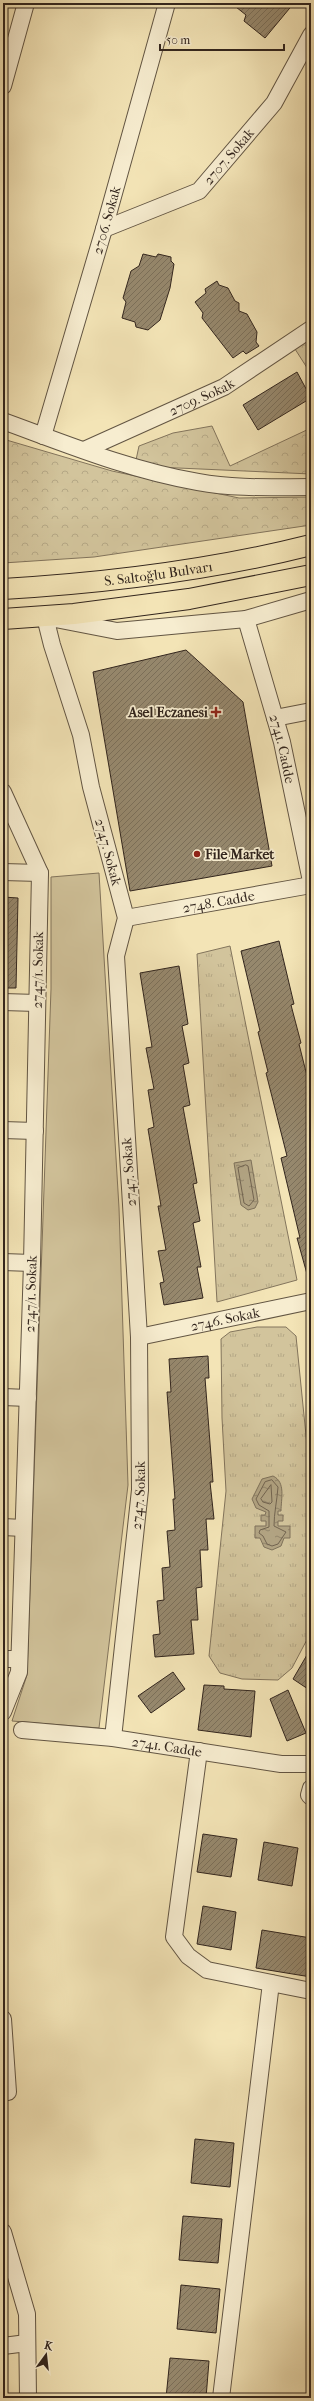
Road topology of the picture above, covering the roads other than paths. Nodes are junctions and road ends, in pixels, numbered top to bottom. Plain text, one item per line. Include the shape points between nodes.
1 (26, 3) edge
2 (167, 3) edge
3 (311, 35) edge
4 (3, 86) edge
5 (104, 229) junction
6 (311, 329) edge
7 (3, 421) edge
8 (43, 436) junction
9 (84, 450) junction
10 (311, 487) edge
11 (311, 545) edge
12 (311, 575) edge
13 (3, 589) edge
14 (311, 600) edge
15 (45, 617) junction
16 (3, 619) edge
17 (246, 619) junction
18 (311, 712) edge
19 (275, 718) junction
20 (3, 792) edge
21 (3, 872) edge
22 (40, 873) junction
23 (310, 876) edge
24 (126, 918) junction
25 (3, 1002) edge
26 (37, 1003) junction
27 (3, 1130) edge
28 (35, 1131) junction
29 (3, 1262) edge
30 (32, 1263) junction
31 (311, 1301) edge
32 (140, 1337) junction
33 (3, 1397) edge
34 (28, 1398) junction
35 (3, 1527) edge
36 (24, 1528) junction
37 (3, 1659) edge
38 (19, 1659) junction
39 (3, 1712) edge
40 (22, 1730) dead end
41 (113, 1738) junction
42 (198, 1751) junction
43 (311, 1764) edge
44 (311, 1788) edge
45 (311, 1797) edge
46 (271, 1983) junction
47 (311, 1991) edge
48 (3, 2019) edge
49 (6, 2093) edge
50 (3, 2232) edge
51 (26, 2343) junction
52 (3, 2346) edge
53 (28, 2398) edge
54 (221, 2398) edge

1 - 4 street
2 - 5 street, 2706. Sokak
3 - 5 street, 2707. Sokak via 274,103 199,191
5 - 8 street, 2706. Sokak
6 - 9 street, 2709. Sokak via 224,387
7 - 8 street
8 - 9 street
9 - 10 street via 146,470 198,482 247,488
11 - 13 main road, S. Saltoğlu Bulvarı via 278,554 193,569 71,584
12 - 15 main road, S. Saltoğlu Bulvarı via 189,599
14 - 17 street
15 - 16 main road, S. Saltoğlu Bulvarı
15 - 17 street via 117,631
15 - 24 street, 2747. Sokak via 81,735 91,787
17 - 19 street, 2741. Cadde
18 - 19 street
19 - 23 street, 2741. Cadde
20 - 22 street
21 - 22 street
22 - 26 street, 2747/1. Sokak
23 - 24 street, 2748. Cadde
24 - 32 street, 2747. Sokak via 116,956
25 - 26 street
26 - 28 street, 2747/1. Sokak
27 - 28 street
28 - 30 street, 2747/1. Sokak
29 - 30 street
30 - 34 street, 2747/1. Sokak
31 - 32 street, 2746. Sokak
32 - 41 street, 2747. Sokak via 140,1490
33 - 34 street
34 - 36 street, 2747/1. Sokak
35 - 36 street
36 - 38 street, 2747/1. Sokak
37 - 38 street
38 - 39 street, 2747/1. Sokak via 19,1672
40 - 41 street, 2741. Cadde
41 - 42 street, 2741. Cadde
42 - 43 street, 2741. Cadde via 281,1764
42 - 46 street via 174,1937 188,1956 207,1970
44 - 45 street
46 - 47 street
46 - 54 street
48 - 49 street
50 - 51 street via 26,2314
51 - 52 street
51 - 53 street

